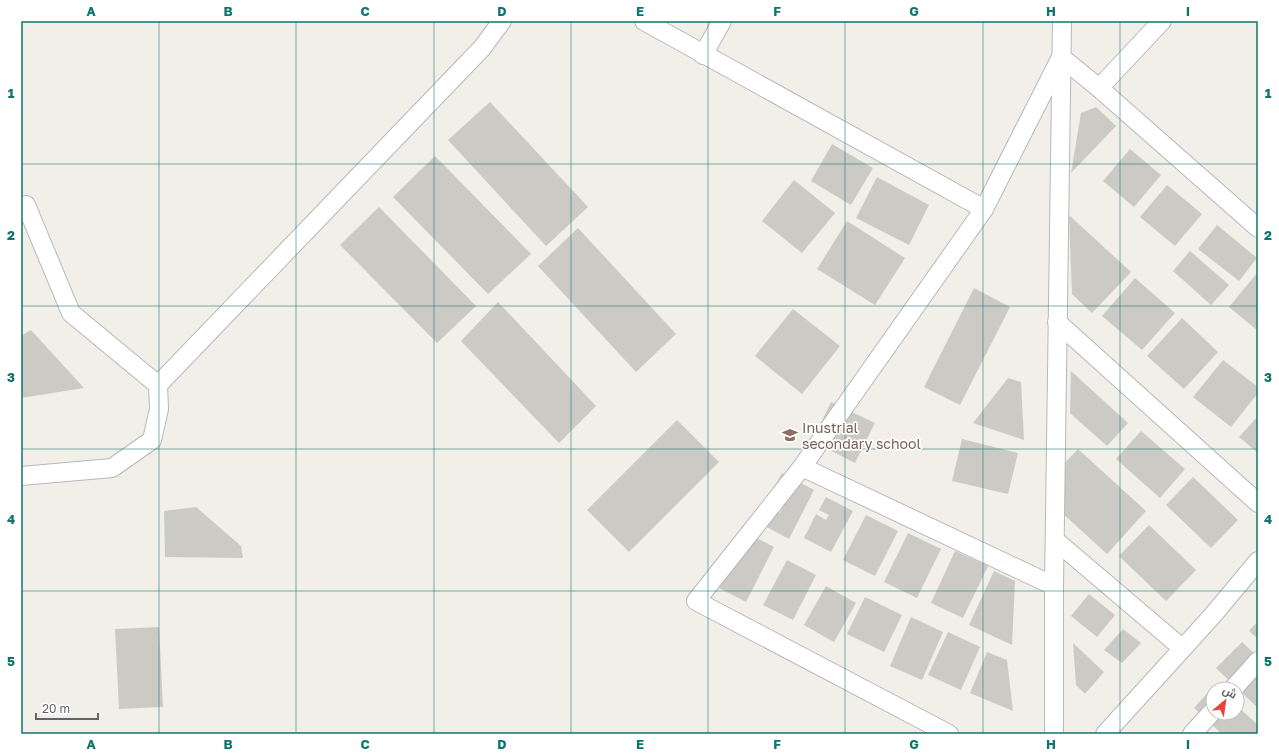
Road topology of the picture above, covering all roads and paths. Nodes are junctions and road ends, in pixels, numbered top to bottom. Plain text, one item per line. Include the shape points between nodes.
1 (502, 21) edge
2 (644, 21) edge
3 (722, 21) edge
4 (1062, 21) edge
5 (1162, 21) edge
6 (703, 55) junction
7 (1061, 57) junction
8 (1100, 88) junction
9 (26, 205) dead end
10 (984, 209) junction
11 (1258, 228) edge
12 (1057, 322) junction
13 (158, 385) junction
14 (802, 467) junction
15 (21, 476) edge
16 (1258, 503) edge
17 (1055, 540) junction
18 (1258, 562) edge
19 (1054, 586) junction
20 (1182, 648) junction
21 (1258, 661) edge
22 (1240, 681) edge
23 (1205, 720) edge
24 (949, 734) edge
25 (1054, 734) edge
26 (1105, 734) edge
27 (1192, 734) edge

1 - 13 street via 482,48
2 - 6 street
3 - 6 street
4 - 7 street
5 - 8 street
6 - 10 street
7 - 8 street
7 - 10 street
7 - 12 street
8 - 11 street
9 - 13 street via 71,313
10 - 14 street
12 - 16 street
12 - 17 street
13 - 15 street via 159,409 152,440 112,468
14 - 19 street
14 - 24 street via 696,601
17 - 19 street
17 - 20 street
18 - 20 street
19 - 25 street
20 - 26 street
21 - 22 street
23 - 27 street

